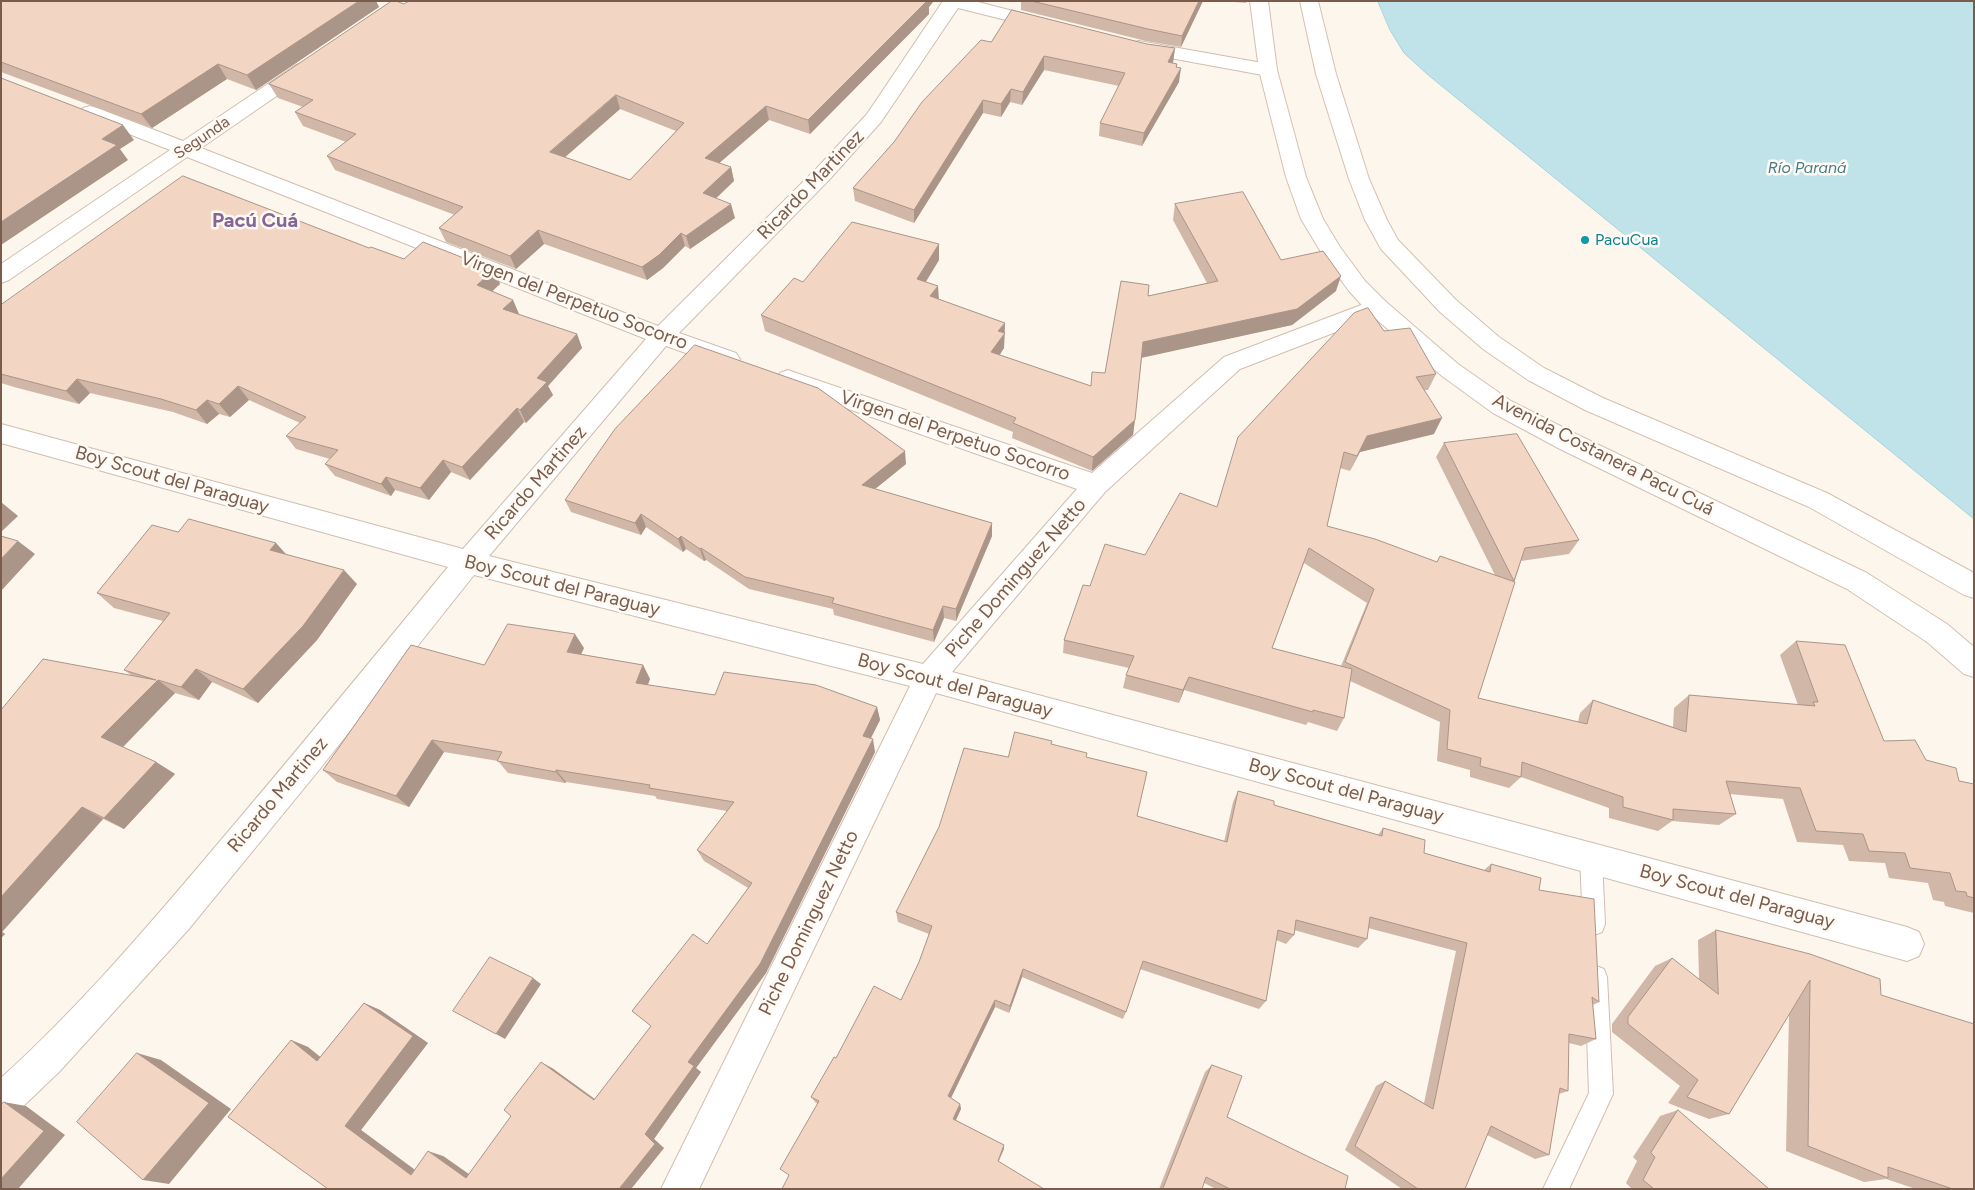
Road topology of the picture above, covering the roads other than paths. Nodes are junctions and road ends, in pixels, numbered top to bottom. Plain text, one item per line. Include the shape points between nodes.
1 (953, 1) edge
2 (1259, 1) edge
3 (1309, 1) edge
4 (1059, 28) edge
5 (1126, 44) edge
6 (322, 56) edge
7 (1268, 70) junction
8 (66, 103) edge
9 (186, 149) junction
10 (1, 275) edge
11 (1377, 307) junction
12 (662, 336) junction
13 (1, 433) edge
14 (1096, 485) junction
15 (468, 562) junction
16 (1974, 588) edge
17 (1974, 665) edge
18 (929, 678) junction
19 (1592, 858) junction
20 (1907, 944) dead end
21 (1, 1102) edge
22 (679, 1189) edge
23 (1556, 1189) edge

1 - 4 street
1 - 12 street, Ricardo Martinez via 874,118
2 - 7 street, Avenida Costanera Pacu Cuá
3 - 16 street via 1326,74 1359,179 1376,220 1389,244 1448,306 1491,344 1536,374 1594,404 1818,500
5 - 7 street
6 - 9 street, Segunda
7 - 11 street, Avenida Costanera Pacu Cuá via 1296,177 1312,219 1357,286
8 - 9 street, Virgen del Perpetuo Socorro
9 - 10 street, Segunda
9 - 12 street, Virgen del Perpetuo Socorro
11 - 14 street, Piche Dominguez Netto via 1232,363
11 - 17 street, Avenida Costanera Pacu Cuá via 1450,370 1502,408 1856,581 1937,633
12 - 14 street, Virgen del Perpetuo Socorro
12 - 15 street, Ricardo Martinez
13 - 15 street, Boy Scout del Paraguay
14 - 18 street, Piche Dominguez Netto
15 - 18 street, Boy Scout del Paraguay
15 - 21 street, Ricardo Martinez via 176,918 48,1059
18 - 19 street, Boy Scout del Paraguay
18 - 22 street, Piche Dominguez Netto
19 - 20 street, Boy Scout del Paraguay
19 - 23 lane via 1601,1094

